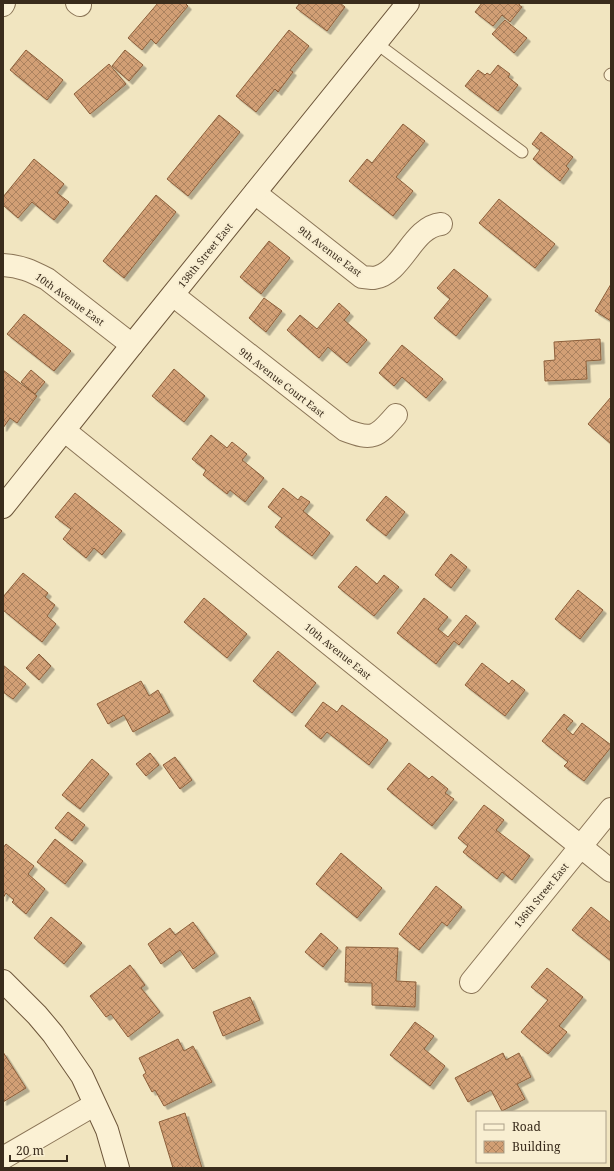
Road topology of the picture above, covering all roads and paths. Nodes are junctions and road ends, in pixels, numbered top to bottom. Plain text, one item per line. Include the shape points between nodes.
1 (408, 3) edge
2 (376, 43) junction
3 (522, 152) dead end
4 (255, 193) junction
5 (441, 224) dead end
6 (3, 265) edge
7 (172, 295) junction
8 (132, 345) junction
9 (396, 415) dead end
10 (65, 431) junction
11 (3, 507) edge
12 (611, 809) edge
13 (580, 847) junction
14 (611, 871) edge
15 (3, 981) edge
16 (471, 982) dead end
17 (94, 1105) junction
18 (3, 1158) edge
19 (118, 1168) edge

1 - 2 street, 138th Street East
2 - 3 lane
2 - 4 street, 138th Street East
4 - 5 street, 9th Avenue East via 362,277 373,278 390,270 422,234 433,225
4 - 7 street, 138th Street East
6 - 8 street, 10th Avenue East via 20,267 47,279
7 - 8 street, 138th Street East
7 - 9 street, 9th Avenue Court East via 345,430 360,436 371,436 380,432
8 - 10 street, 138th Street East
10 - 11 street, 138th Street East
10 - 13 street, 10th Avenue East
12 - 13 street, 136th Street East
13 - 14 street, 10th Avenue East
13 - 16 street, 136th Street East
15 - 17 street via 53,1034 82,1076
17 - 18 street
17 - 19 street via 107,1130

